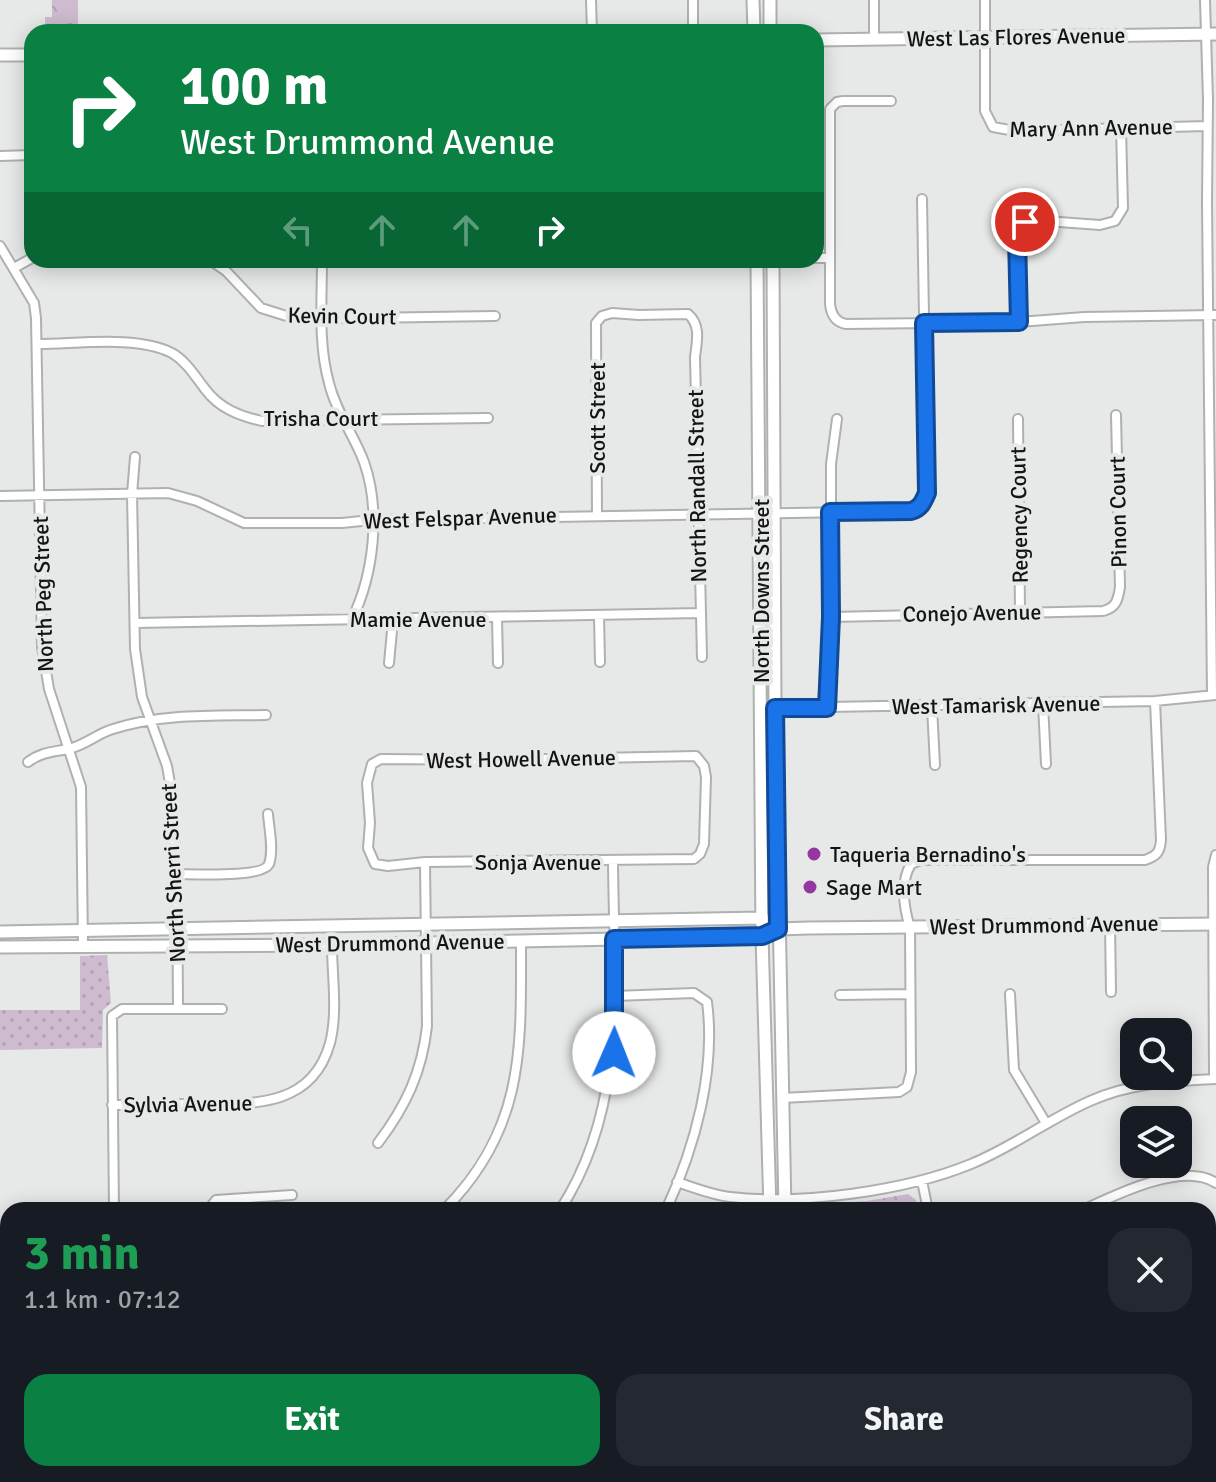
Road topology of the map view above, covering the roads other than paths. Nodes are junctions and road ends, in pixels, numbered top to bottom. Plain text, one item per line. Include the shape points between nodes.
1 (591, 0) edge
2 (693, 0) edge
3 (753, 0) edge
4 (770, 0) edge
5 (874, 0) edge
6 (985, 0) edge
7 (1205, 0) edge
8 (592, 24) edge
9 (693, 24) edge
10 (754, 24) edge
11 (770, 24) edge
12 (1210, 34) edge
13 (985, 37) junction
14 (874, 39) junction
15 (824, 40) edge
16 (0, 55) edge
17 (24, 55) edge
18 (1212, 100) edge
19 (891, 101) dead end
20 (1207, 126) junction
21 (1121, 128) junction
22 (24, 155) edge
23 (0, 156) edge
24 (922, 199) dead end
25 (1211, 202) edge
26 (0, 246) edge
27 (824, 258) edge
28 (830, 258) junction
29 (24, 262) edge
30 (14, 268) junction
31 (222, 268) edge
32 (322, 268) edge
33 (757, 268) edge
34 (773, 268) edge
35 (1212, 315) edge
36 (495, 316) dead end
37 (322, 318) junction
38 (1019, 322) junction
39 (596, 323) joint
40 (924, 323) junction
41 (38, 344) junction
42 (1116, 415) dead end
43 (488, 418) dead end
44 (837, 419) dead end
45 (1018, 419) dead end
46 (342, 420) junction
47 (1212, 423) edge
48 (135, 457) dead end
49 (132, 494) junction
50 (0, 496) edge
51 (39, 496) junction
52 (830, 512) junction
53 (698, 513) junction
54 (767, 513) junction
55 (597, 514) junction
56 (371, 520) junction
57 (1213, 531) edge
58 (1113, 607) joint
59 (1020, 612) junction
60 (701, 613) junction
61 (599, 616) junction
62 (831, 617) junction
63 (497, 618) junction
64 (352, 619) junction
65 (393, 620) junction
66 (135, 623) junction
67 (702, 657) dead end
68 (600, 662) dead end
69 (389, 663) dead end
70 (498, 663) dead end
71 (1214, 695) edge
72 (1155, 701) junction
73 (1043, 704) junction
74 (932, 707) junction
75 (775, 708) junction
76 (827, 708) junction
77 (266, 715) dead end
78 (149, 720) junction
79 (68, 749) junction
80 (28, 762) dead end
81 (1046, 764) dead end
82 (935, 765) dead end
83 (268, 814) dead end
84 (697, 857) joint
85 (1215, 857) edge
86 (425, 862) junction
87 (613, 862) junction
88 (378, 865) joint
89 (177, 874) junction
90 (762, 918) junction
91 (613, 922) junction
92 (1215, 922) edge
93 (1110, 924) junction
94 (427, 925) junction
95 (910, 928) junction
96 (175, 929) junction
97 (778, 929) junction
98 (83, 931) junction
99 (0, 932) edge
100 (762, 936) junction
101 (614, 939) junction
102 (521, 940) junction
103 (427, 941) junction
104 (177, 945) junction
105 (332, 945) junction
106 (83, 946) junction
107 (0, 947) edge
108 (1111, 992) dead end
109 (910, 994) junction
110 (1010, 994) dead end
111 (840, 995) dead end
112 (615, 996) junction
113 (178, 1007) junction
114 (222, 1009) dead end
115 (1215, 1079) edge
116 (782, 1098) junction
117 (112, 1105) junction
118 (1046, 1123) junction
119 (378, 1143) dead end
120 (922, 1181) junction
121 (677, 1182) junction
122 (1216, 1183) edge
123 (292, 1195) dead end
124 (114, 1202) edge
125 (214, 1202) edge
126 (450, 1202) edge
127 (564, 1202) edge
128 (669, 1202) edge
129 (758, 1202) edge
130 (770, 1202) edge
131 (784, 1202) edge
132 (798, 1202) edge
133 (926, 1202) edge
134 (1101, 1202) edge

1 - 8 street
2 - 9 street
3 - 10 main road
4 - 11 main road
5 - 14 street
6 - 13 street
7 - 12 street
12 - 13 main road, West Las Flores Avenue
12 - 18 street
13 - 14 main road, West Las Flores Avenue
13 - 21 street, Mary Ann Avenue via 985,111 993,127
14 - 15 main road, West Las Flores Avenue
16 - 17 main road
18 - 20 street
19 - 28 street via 843,101 830,109
20 - 21 street, Mary Ann Avenue
20 - 25 street
21 - 38 street via 1123,208 1115,221 1100,225 1032,220 1020,227
22 - 23 street
24 - 40 street
25 - 35 street
26 - 30 street, North Peg Street
27 - 28 street
28 - 40 street via 831,313 838,321
29 - 30 street
30 - 41 street, North Peg Street via 34,303
31 - 37 street, Kevin Court via 261,308 296,319
32 - 37 street
33 - 54 main road, North Downs Street via 757,382
34 - 54 main road, North Downs Street
35 - 38 street
35 - 47 street
36 - 37 street, Kevin Court
37 - 46 street via 325,367
38 - 40 street
39 - 53 street, North Randall Street via 612,313 692,317 698,334
39 - 55 street, Scott Street
40 - 52 street, West Felspar Avenue via 923,502 911,511
41 - 46 street, Trisha Court via 159,348 174,354 232,412 262,421
41 - 51 street, North Peg Street
42 - 58 street, Pinon Court via 1120,587
43 - 46 street, Trisha Court
44 - 52 street
45 - 59 street, Regency Court
46 - 56 street via 364,463
47 - 57 street
48 - 49 street, North Sherri Street
49 - 51 street, West Felspar Avenue
49 - 56 street, West Felspar Avenue via 187,497 244,523
49 - 66 street, North Sherri Street
50 - 51 street, West Felspar Avenue
51 - 79 street, North Peg Street via 45,675
52 - 54 street, West Felspar Avenue
52 - 62 street
53 - 54 street, West Felspar Avenue
53 - 55 street, West Felspar Avenue
53 - 60 street, North Randall Street
54 - 75 main road, North Downs Street
54 - 90 main road, North Downs Street
55 - 56 street, West Felspar Avenue
56 - 64 street via 367,578
57 - 71 street
58 - 59 street, Conejo Avenue
59 - 62 street, Conejo Avenue
60 - 61 street, Mamie Avenue
60 - 67 street, North Randall Street
61 - 63 street, Mamie Avenue
61 - 68 street
62 - 76 street
63 - 65 street, Mamie Avenue
63 - 70 street
64 - 65 street, Mamie Avenue
64 - 66 street, Mamie Avenue
65 - 69 street
66 - 78 street, North Sherri Street via 137,673
71 - 72 street, West Tamarisk Avenue
72 - 73 street, West Tamarisk Avenue
72 - 95 street via 1161,840 1156,857 921,860 905,873
73 - 74 street, West Tamarisk Avenue
73 - 81 street
74 - 76 street, West Tamarisk Avenue
74 - 82 street
75 - 76 street, West Tamarisk Avenue
75 - 97 main road, North Downs Street
77 - 78 street
78 - 79 street via 111,729
78 - 89 street, North Sherri Street via 169,778
79 - 80 street
79 - 98 street, North Peg Street via 82,797
83 - 89 street via 271,847 265,868
84 - 87 street, Sonja Avenue
84 - 88 street, West Howell Avenue via 704,844 704,766 696,756 381,759 370,768 367,783 368,848
85 - 92 street
86 - 87 street, Sonja Avenue
86 - 88 street, Sonja Avenue
86 - 94 street
87 - 91 street
89 - 96 street, North Sherri Street
90 - 91 main road, West Drummond Avenue
90 - 97 main road
90 - 100 main road, North Downs Street
91 - 94 main road, West Drummond Avenue
91 - 101 street
92 - 93 main road, West Drummond Avenue
92 - 115 street
93 - 95 main road, West Drummond Avenue
93 - 108 street
94 - 96 main road, West Drummond Avenue
94 - 103 street
95 - 97 main road, West Drummond Avenue
95 - 109 street
96 - 98 main road
96 - 104 street, North Sherri Street
97 - 100 main road, West Drummond Avenue
97 - 116 main road, North Downs Street
98 - 99 main road
98 - 106 street, North Peg Street
100 - 101 main road, West Drummond Avenue
100 - 130 main road, North Downs Street
101 - 102 main road, West Drummond Avenue
101 - 112 street
102 - 103 main road, West Drummond Avenue
102 - 126 street via 521,1040 511,1098 483,1161
103 - 105 main road, West Drummond Avenue
103 - 119 street via 427,1026 420,1069 406,1102
104 - 105 main road, West Drummond Avenue
104 - 106 main road, West Drummond Avenue
104 - 113 street, North Sherri Street
105 - 117 street, Sylvia Avenue via 329,1046 299,1088 255,1104
106 - 107 main road, West Drummond Avenue
109 - 111 street
109 - 116 street via 907,1087 899,1092
110 - 118 street via 1014,1070
112 - 121 street via 699,994 707,1002 698,1121
112 - 127 street via 608,1091 585,1164
113 - 114 street
113 - 117 street via 114,1013
115 - 118 street via 1139,1085 1101,1096
116 - 131 main road, North Downs Street
117 - 124 street
118 - 120 street via 1002,1150
120 - 132 street
120 - 133 street
121 - 128 street
121 - 129 street
122 - 134 street via 1205,1176 1162,1180
123 - 125 street

